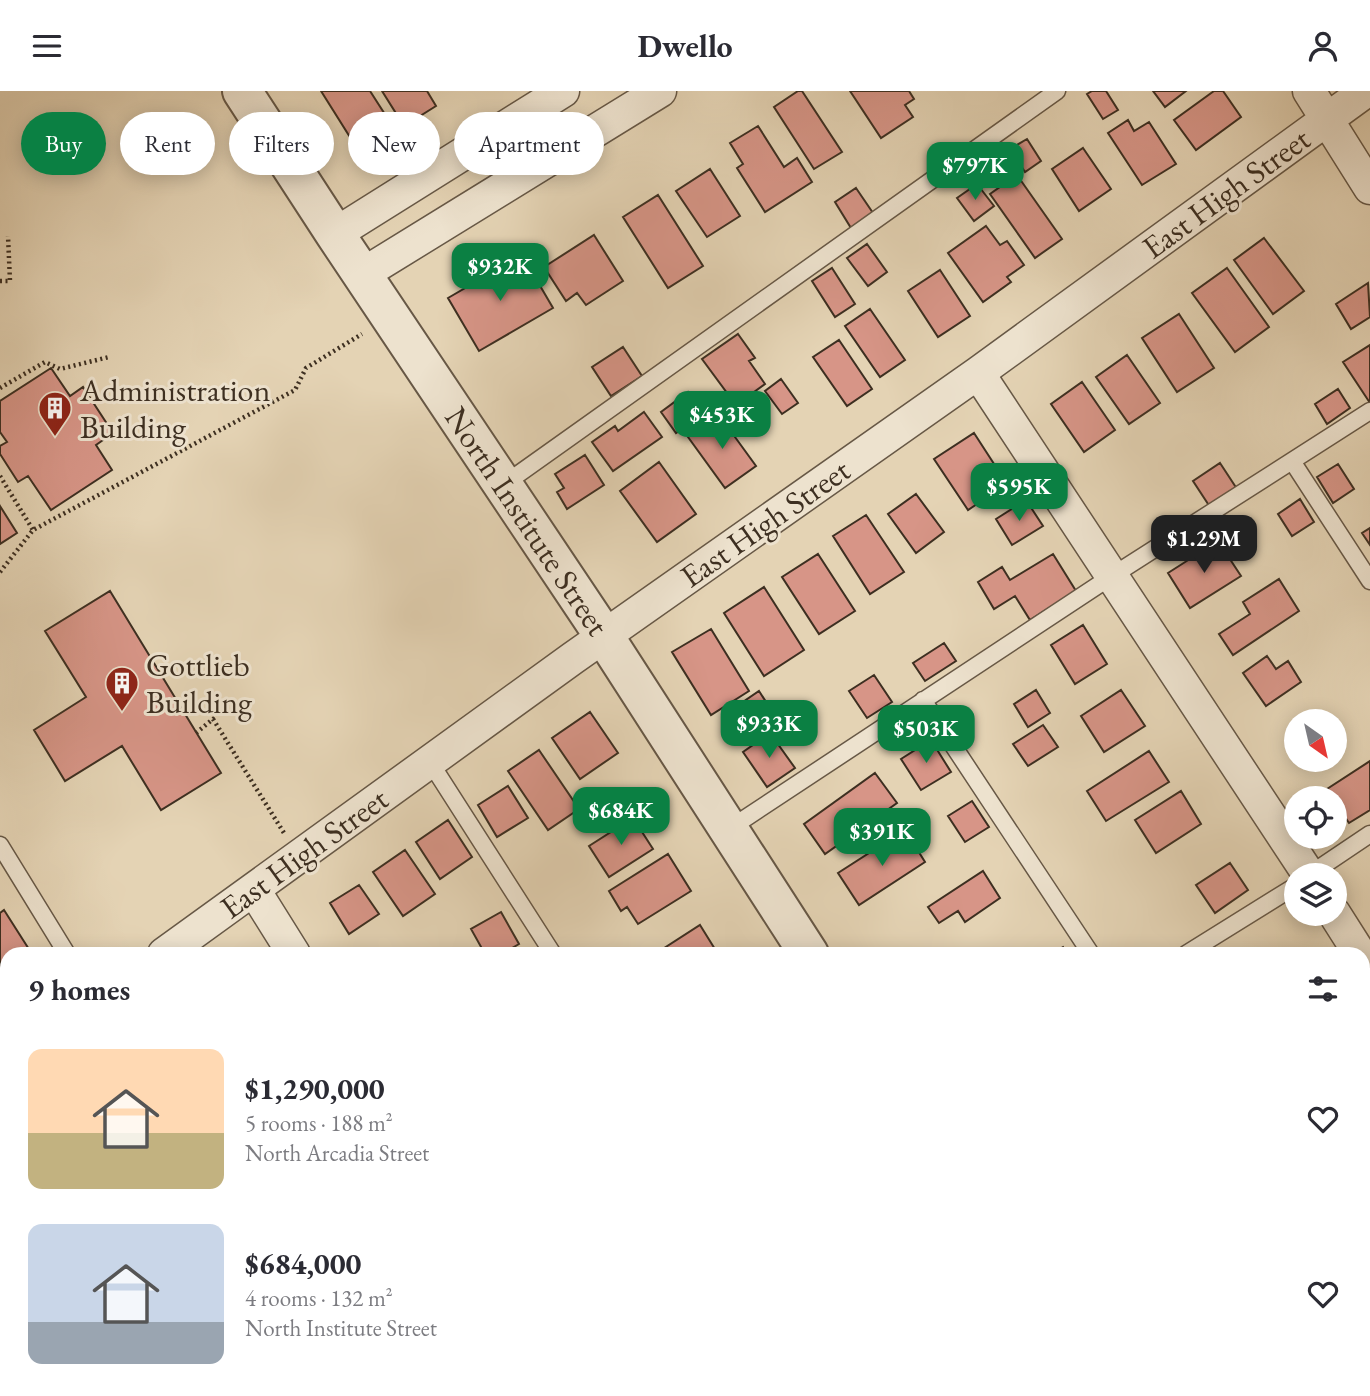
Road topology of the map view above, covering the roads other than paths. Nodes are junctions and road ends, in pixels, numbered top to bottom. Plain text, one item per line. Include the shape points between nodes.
1 (242, 91) edge
2 (563, 91) edge
3 (660, 91) edge
4 (1057, 91) edge
5 (1309, 91) edge
6 (1366, 91) edge
7 (1328, 120) junction
8 (1370, 188) edge
9 (335, 234) junction
10 (363, 274) junction
11 (978, 373) junction
12 (1370, 411) edge
13 (1292, 461) junction
14 (503, 485) junction
15 (1112, 576) junction
16 (1370, 581) edge
17 (604, 636) junction
18 (923, 700) junction
19 (430, 762) junction
20 (729, 829) junction
21 (1370, 834) edge
22 (0, 845) edge
23 (1301, 863) edge
24 (1327, 863) edge
25 (254, 890) junction
26 (1284, 893) edge
27 (1342, 926) edge
28 (62, 947) edge
29 (174, 947) edge
30 (291, 947) edge
31 (549, 947) edge
32 (805, 947) edge
33 (1086, 947) edge
34 (1197, 947) edge
35 (1356, 947) edge

1 - 9 street, North Institute Street
2 - 9 street
3 - 10 street
4 - 14 lane
5 - 7 street
6 - 7 street, East High Street
7 - 8 street
7 - 11 street, East High Street
9 - 10 street, North Institute Street
10 - 14 street, North Institute Street
11 - 15 street
11 - 17 street, East High Street
12 - 13 lane
13 - 15 lane
13 - 16 lane
14 - 17 street, North Institute Street
15 - 18 lane
15 - 23 street
17 - 19 street, East High Street
17 - 20 street, North Institute Street
18 - 20 lane
18 - 33 lane
19 - 25 street, East High Street
19 - 31 lane
20 - 32 street, North Institute Street
21 - 24 lane
22 - 28 lane
25 - 29 street, East High Street
25 - 30 street
26 - 34 lane
27 - 35 street

